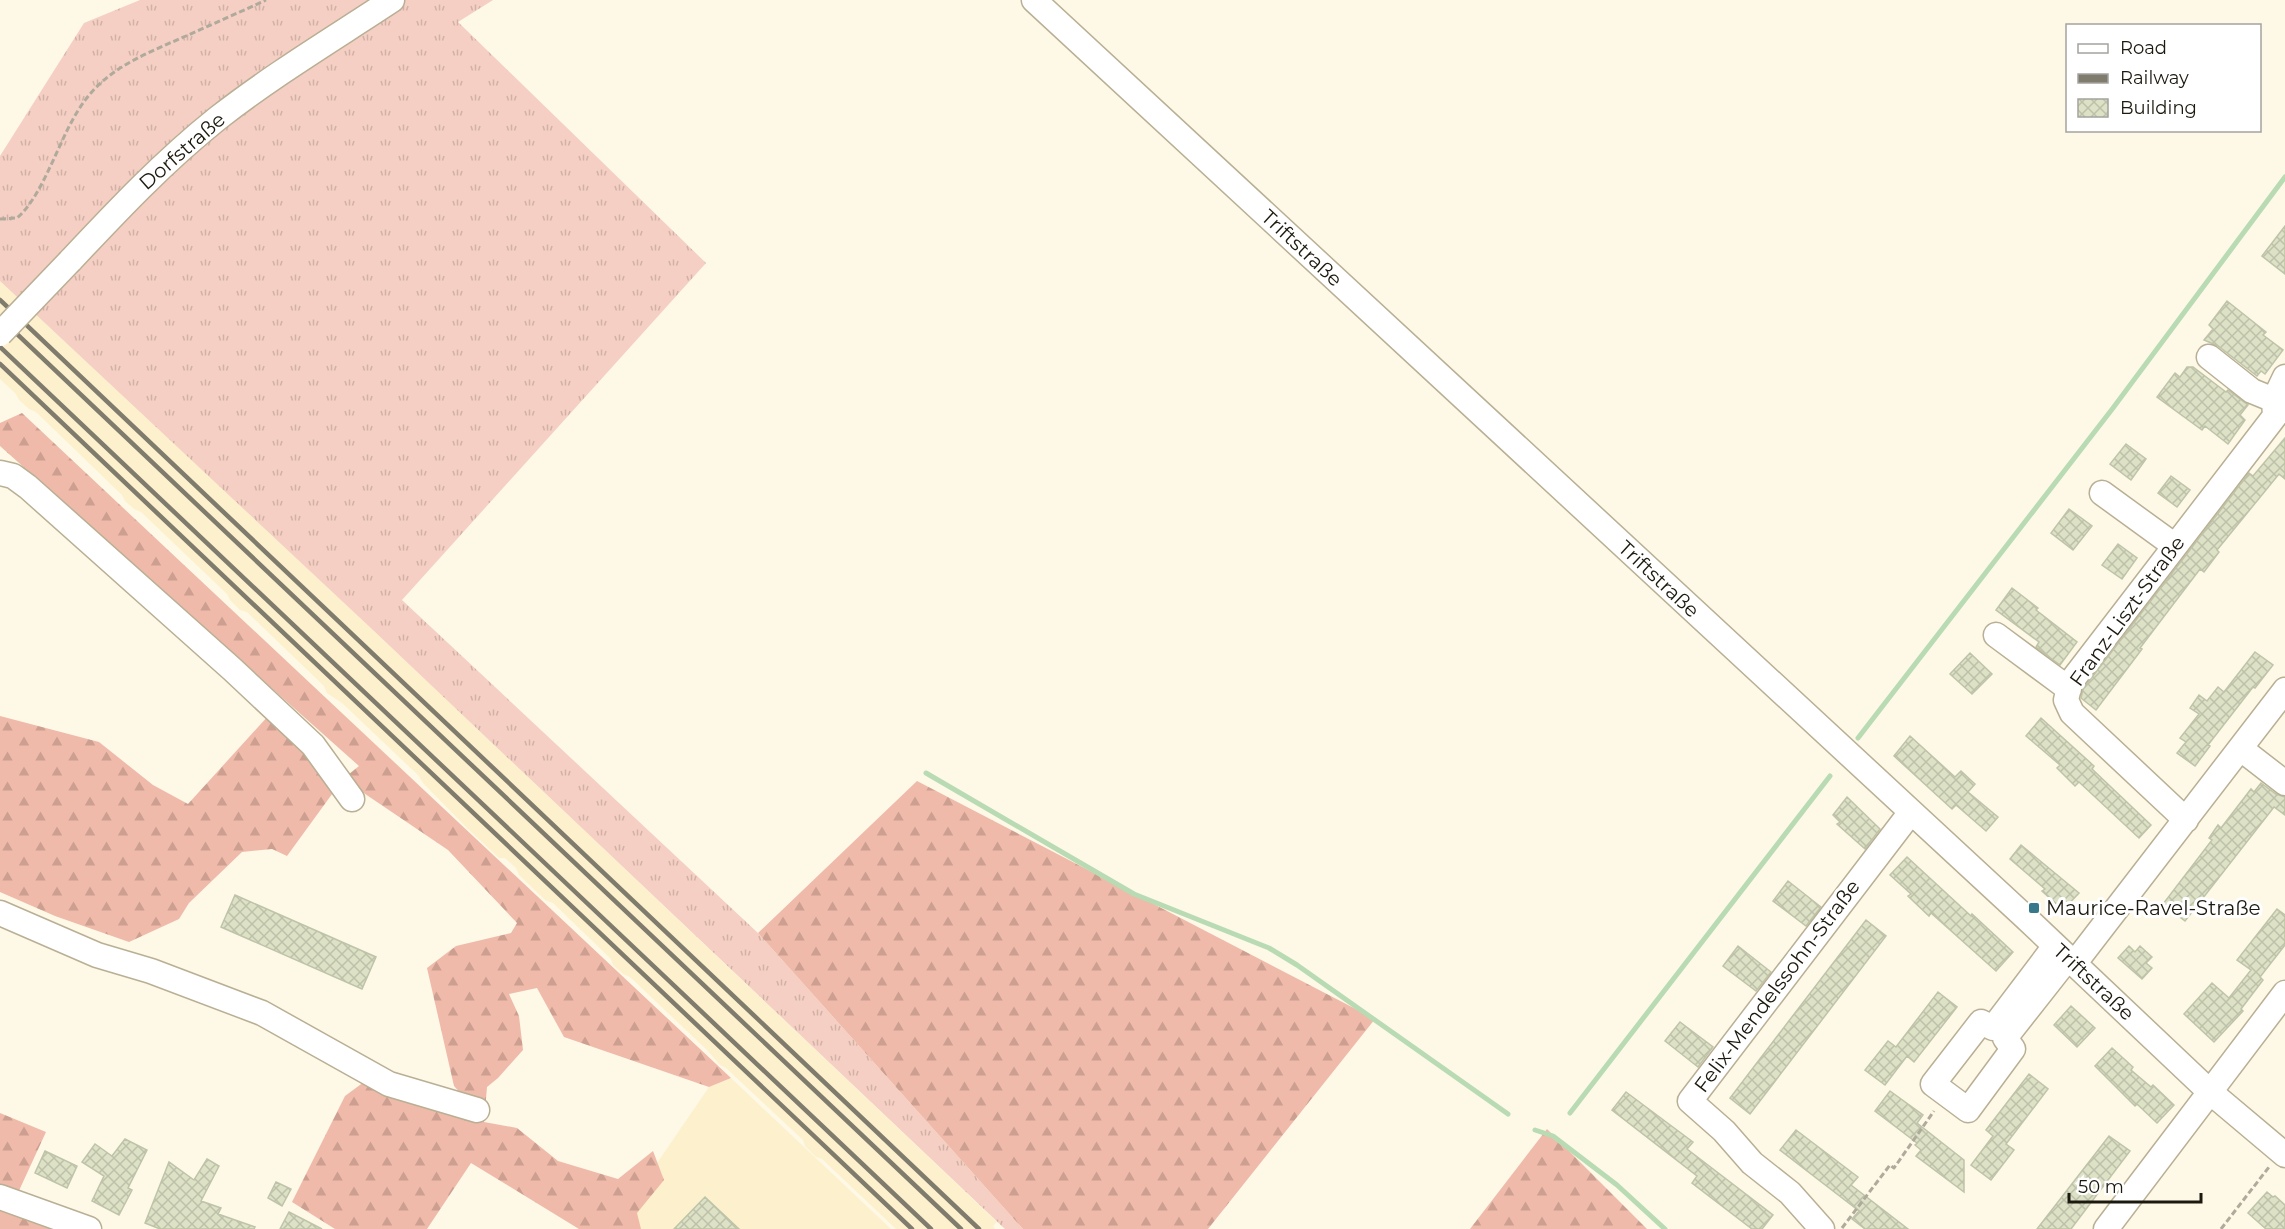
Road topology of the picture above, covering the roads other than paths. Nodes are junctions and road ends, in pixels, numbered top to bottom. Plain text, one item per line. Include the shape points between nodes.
1 (392, 0) edge
2 (1034, 0) edge
3 (0, 334) edge
4 (2209, 357) dead end
5 (2285, 377) edge
6 (2278, 414) edge
7 (0, 473) edge
8 (2103, 493) dead end
9 (2175, 546) junction
10 (1996, 635) dead end
11 (2069, 689) junction
12 (2285, 690) edge
13 (2241, 748) junction
14 (2285, 783) edge
15 (352, 799) dead end
16 (1911, 812) junction
17 (2186, 819) junction
18 (0, 913) edge
19 (2066, 956) junction
20 (2285, 993) edge
21 (1999, 1033) junction
22 (2210, 1091) junction
23 (477, 1110) dead end
24 (2283, 1154) edge
25 (0, 1197) edge
26 (89, 1229) edge
27 (1822, 1229) edge
28 (2106, 1229) edge

1 - 3 street, Dorfstraße, bridge via 282,72 167,161
2 - 16 street, Triftstraße
4 - 6 street
5 - 6 street, Franz-Liszt-Straße
6 - 9 street, Franz-Liszt-Straße
7 - 15 street via 28,487 232,669 313,745
8 - 9 street
9 - 11 street, Franz-Liszt-Straße
10 - 11 street
11 - 17 street, Franz-Liszt-Straße via 2066,700 2072,713
12 - 13 street
13 - 14 street
13 - 17 street
16 - 19 street, Triftstraße
16 - 27 street, Felix-Mendelssohn-Straße via 1690,1101 1752,1163 1790,1193
17 - 19 street
18 - 23 street via 97,955 262,1013 389,1084
19 - 21 street
19 - 22 street, Triftstraße
20 - 22 street
21 - 21 street via 1981,1022 1933,1084 1968,1110 2013,1049
22 - 24 street, Triftstraße
22 - 28 street
25 - 26 street

